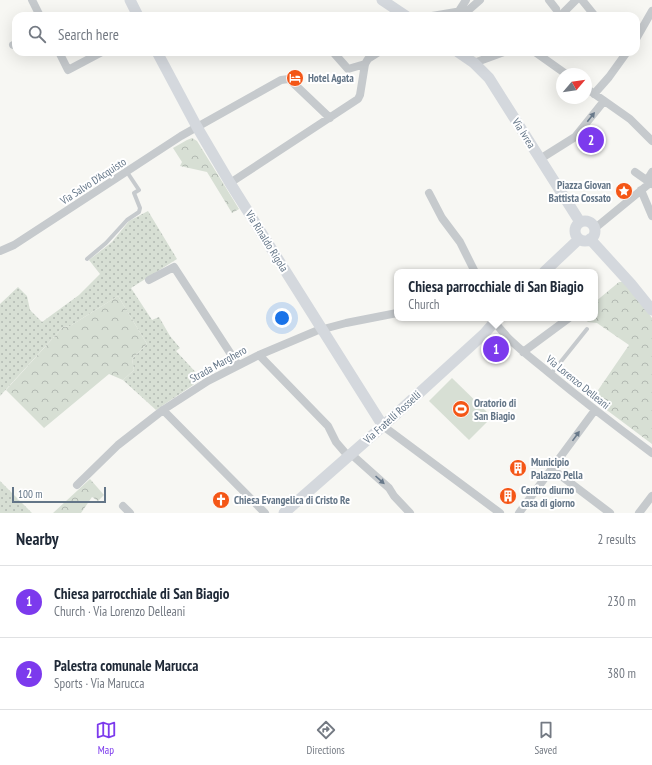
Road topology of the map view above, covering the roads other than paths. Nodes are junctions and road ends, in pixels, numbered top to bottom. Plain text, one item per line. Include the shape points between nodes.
1 (32, 0) edge
2 (130, 0) edge
3 (382, 0) edge
4 (466, 0) edge
5 (480, 0) edge
6 (549, 0) edge
7 (576, 0) edge
8 (582, 0) edge
9 (652, 11) edge
10 (38, 12) edge
11 (136, 12) edge
12 (400, 12) edge
13 (460, 12) edge
14 (461, 12) edge
15 (558, 12) edge
16 (561, 12) edge
17 (592, 12) edge
18 (640, 32) edge
19 (61, 56) edge
20 (94, 56) edge
21 (159, 56) edge
22 (337, 56) edge
23 (373, 56) edge
24 (464, 56) edge
25 (493, 56) edge
26 (541, 56) edge
27 (624, 56) edge
28 (474, 63) junction
29 (365, 64) junction
30 (558, 68) edge
31 (594, 94) joint
32 (604, 101) junction
33 (330, 118) junction
34 (197, 127) junction
35 (652, 141) edge
36 (540, 159) junction
37 (127, 172) junction
38 (635, 172) dead end
39 (652, 172) edge
40 (650, 182) edge
41 (230, 183) junction
42 (641, 190) junction
43 (429, 193) dead end
44 (652, 216) edge
45 (580, 222) junction
46 (588, 236) junction
47 (0, 251) edge
48 (87, 259) dead end
49 (474, 269) edge
50 (548, 269) edge
51 (149, 280) dead end
52 (652, 310) edge
53 (394, 315) edge
54 (494, 321) edge
55 (497, 321) edge
56 (565, 321) edge
57 (322, 329) junction
58 (587, 329) dead end
59 (523, 352) junction
60 (259, 355) junction
61 (238, 365) junction
62 (551, 374) junction
63 (163, 410) junction
64 (595, 410) junction
65 (383, 426) junction
66 (652, 454) edge
67 (350, 455) junction
68 (552, 468) junction
69 (77, 485) dead end
70 (652, 496) edge
71 (122, 506) dead end
72 (406, 512) edge
73 (130, 513) edge
74 (265, 513) edge
75 (284, 513) edge
76 (500, 513) edge
77 (519, 513) edge
78 (610, 513) edge
79 (639, 513) edge

1 - 10 street
2 - 11 street
3 - 12 street
4 - 13 street
5 - 14 street
6 - 15 street
7 - 16 street
8 - 17 street
9 - 18 street
19 - 20 street via 68,70
21 - 34 street, Via Rinaldo Rigola
22 - 29 street via 348,69
23 - 29 street
24 - 28 street, Via Ivrea
25 - 28 street
26 - 30 street
27 - 31 street
28 - 36 street, Via Ivrea via 489,78
29 - 33 street via 360,95 355,102
31 - 32 street
32 - 35 street via 630,119
36 -> 32 street via 576,137
33 - 34 street, Via Salvo D'Acquisto via 285,78
33 - 41 street
34 - 37 street, Via Salvo D'Acquisto
34 - 41 street, Via Rinaldo Rigola
36 - 45 street, Via Ivrea
37 - 47 street, Via Salvo D'Acquisto via 14,245
37 - 48 lane via 139,190 134,193 139,212 127,220
38 - 40 street
39 - 40 street
40 - 42 street
41 - 57 street, Via Rinaldo Rigola
42 - 44 street
42 - 46 street
43 - 49 street
45 - 46 street via 588,222 593,226
45 - 46 street via 575,228 575,234
46 - 50 street
46 - 52 street
51 - 61 street via 174,267
53 - 57 street, Strada Marghero
54 - 65 street, Via Fratelli Rosselli via 484,334
55 - 59 street, Via Lorenzo Delleani
56 - 59 street
57 - 60 street, Strada Marghero
57 - 65 street, Via Rinaldo Rigola
58 - 62 lane
59 - 62 street, Via Lorenzo Delleani
60 - 61 street, Strada Marghero
60 - 67 street via 328,426 336,442
61 - 63 street, Strada Marghero
62 - 64 street, Via Lorenzo Delleani
63 - 69 street, Strada Marghero via 118,445
63 - 74 street
64 - 66 street, Via Lorenzo Delleani
68 -> 64 street
65 - 67 street, Via Fratelli Rosselli
65 - 76 street
67 -> 72 street via 389,488
67 - 75 street, Via Fratelli Rosselli
68 - 77 street
68 - 78 street
70 - 79 street
71 - 73 street

